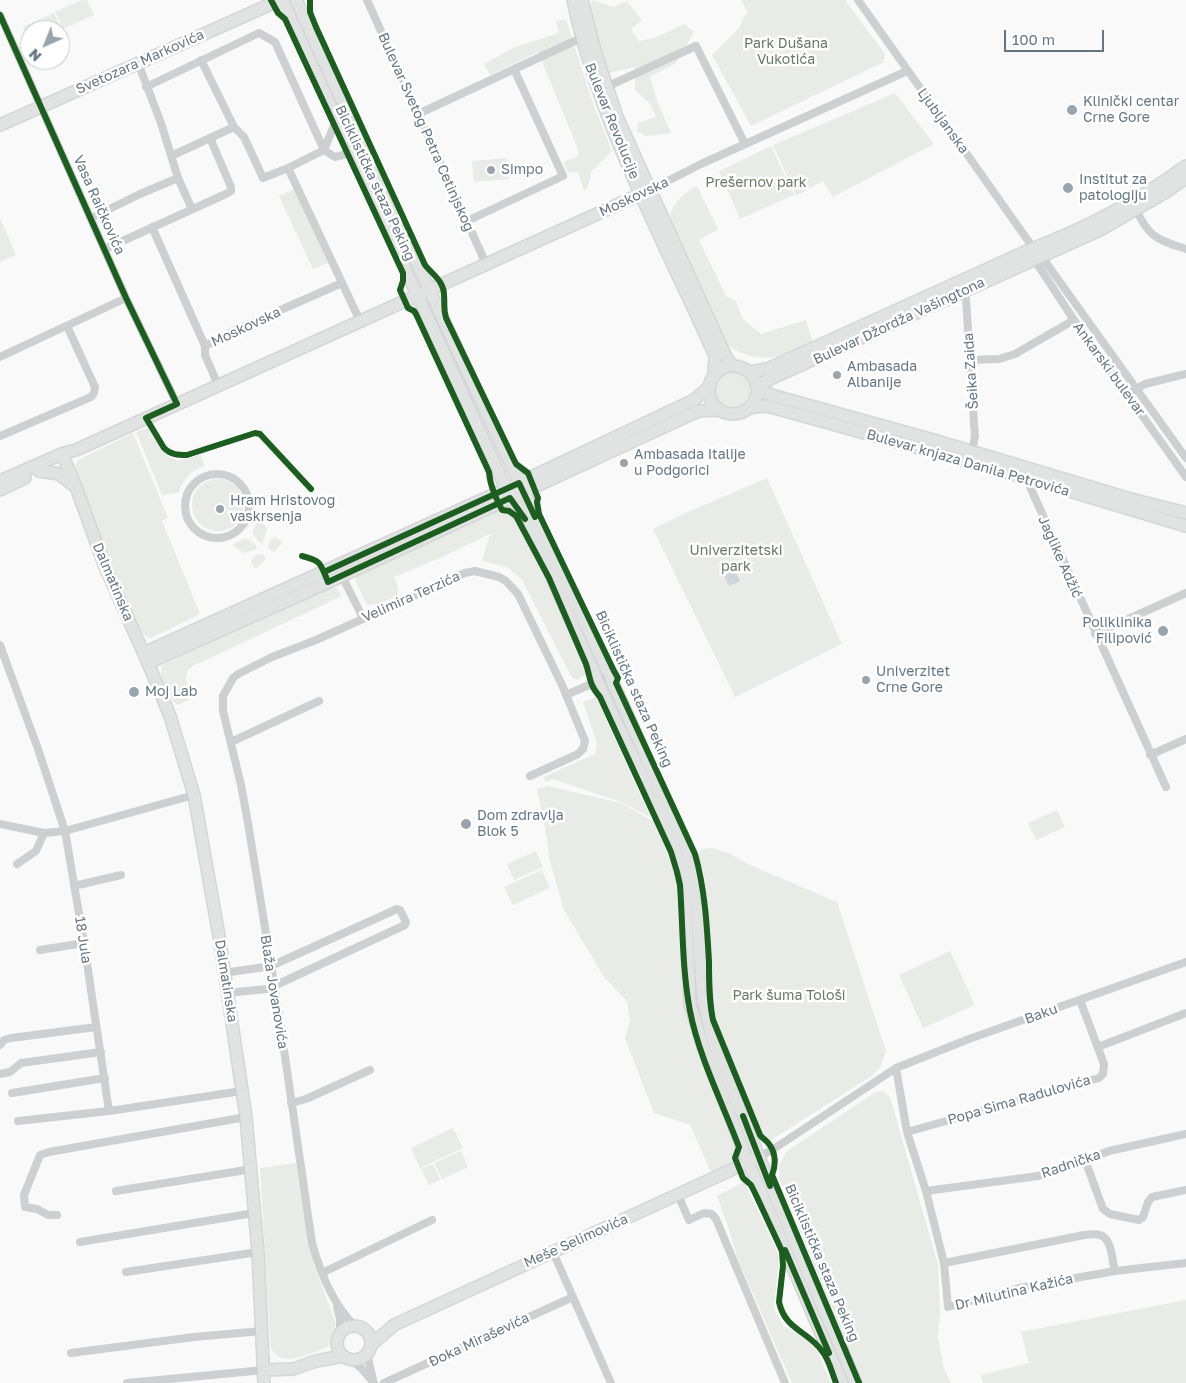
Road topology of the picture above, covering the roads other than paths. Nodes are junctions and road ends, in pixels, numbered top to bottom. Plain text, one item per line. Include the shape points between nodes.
1 (281, 0) edge
2 (296, 0) edge
3 (366, 0) edge
4 (573, 0) edge
5 (582, 0) edge
6 (858, 0) edge
7 (0, 15) edge
8 (581, 38) junction
9 (201, 60) junction
10 (138, 63) junction
11 (514, 69) junction
12 (907, 71) junction
13 (146, 87) junction
14 (606, 87) junction
15 (41, 107) junction
16 (418, 114) junction
17 (337, 118) junction
18 (0, 124) edge
19 (234, 127) junction
20 (210, 138) junction
21 (745, 144) junction
22 (324, 150) junction
23 (351, 153) junction
24 (171, 156) junction
25 (1186, 166) edge
26 (288, 168) junction
27 (178, 178) junction
28 (1186, 178) edge
29 (646, 192) junction
30 (1134, 206) junction
31 (192, 209) junction
32 (91, 218) junction
33 (466, 221) junction
34 (152, 227) junction
35 (104, 249) junction
36 (1186, 249) edge
37 (1034, 252) junction
38 (486, 264) junction
39 (342, 283) junction
40 (429, 289) junction
41 (962, 291) junction
42 (416, 295) junction
43 (126, 298) junction
44 (1074, 320) junction
45 (360, 321) junction
46 (67, 326) junction
47 (205, 346) junction
48 (0, 357) edge
49 (970, 360) junction
50 (733, 366) junction
51 (749, 372) junction
52 (1186, 374) edge
53 (712, 381) junction
54 (218, 385) junction
55 (757, 388) junction
56 (1137, 388) junction
57 (1128, 394) junction
58 (177, 404) junction
59 (749, 408) junction
60 (720, 410) junction
61 (0, 436) edge
62 (972, 452) junction
63 (66, 455) junction
64 (1186, 458) edge
65 (39, 471) junction
66 (1186, 477) edge
67 (1026, 478) junction
68 (0, 481) edge
69 (76, 487) junction
70 (521, 487) junction
71 (0, 490) edge
72 (508, 493) junction
73 (1186, 513) edge
74 (1186, 526) edge
75 (240, 528) joint
76 (339, 571) junction
77 (1186, 593) edge
78 (363, 618) junction
79 (1096, 634) junction
80 (0, 645) edge
81 (146, 658) junction
82 (610, 676) junction
83 (598, 681) junction
84 (230, 682) joint
85 (566, 695) junction
86 (319, 701) dead end
87 (1186, 739) edge
88 (231, 742) junction
89 (1150, 755) junction
90 (530, 776) dead end
91 (1166, 788) dead end
92 (194, 795) junction
93 (0, 824) edge
94 (65, 831) junction
95 (44, 832) junction
96 (17, 864) dead end
97 (121, 875) dead end
98 (74, 886) junction
99 (84, 943) junction
100 (40, 950) dead end
101 (1186, 962) edge
102 (270, 966) junction
103 (224, 973) junction
104 (274, 986) junction
105 (227, 994) junction
106 (1080, 1000) junction
107 (1186, 1013) edge
108 (96, 1026) junction
109 (0, 1044) edge
110 (1098, 1046) junction
111 (100, 1052) junction
112 (896, 1068) junction
113 (370, 1070) dead end
114 (0, 1074) edge
115 (105, 1078) junction
116 (242, 1091) junction
117 (12, 1093) dead end
118 (291, 1103) junction
119 (109, 1110) junction
120 (246, 1117) junction
121 (18, 1120) dead end
122 (907, 1132) junction
123 (1186, 1134) edge
124 (753, 1160) junction
125 (1085, 1160) junction
126 (252, 1169) junction
127 (1186, 1190) edge
128 (116, 1191) dead end
129 (926, 1191) junction
130 (678, 1195) junction
131 (254, 1213) junction
132 (56, 1215) dead end
133 (432, 1220) dead end
134 (80, 1242) dead end
135 (258, 1252) junction
136 (553, 1252) junction
137 (1186, 1262) edge
138 (944, 1263) junction
139 (126, 1272) dead end
140 (1114, 1272) junction
141 (322, 1273) junction
142 (573, 1297) junction
143 (335, 1300) junction
144 (394, 1325) junction
145 (360, 1328) junction
146 (262, 1331) junction
147 (339, 1339) junction
148 (369, 1349) junction
149 (72, 1353) dead end
150 (347, 1358) junction
151 (316, 1361) junction
152 (264, 1370) junction
153 (374, 1382) edge
154 (127, 1383) edge
155 (264, 1383) edge
156 (384, 1383) edge
157 (612, 1383) edge
158 (785, 1383) edge
159 (842, 1383) edge
160 (856, 1383) edge

1 - 10 main road, Svetozara Markovića
1 - 17 main road
2 - 40 main road
3 - 16 street, Bulevar Svetog Petra Cetinjskog
4 - 8 main road, Bulevar Revolucije
5 - 14 main road, Bulevar Revolucije
6 - 12 street, Ljubljanska
7 - 15 street, Vasa Raičkovića
8 - 11 street
8 - 29 main road, Bulevar Revolucije via 606,114
9 - 13 street, Svetozara Markovića
9 - 19 street
9 - 22 street, Svetozara Markovića via 259,33 275,42
10 - 13 street
10 - 15 main road, Svetozara Markovića
11 - 16 street
11 - 33 street via 563,176
12 - 21 street, Moskovska
12 - 37 street, Ljubljanska via 1025,234
13 - 24 street
14 - 21 street via 696,46
14 - 29 main road, Bulevar Revolucije
15 - 18 main road, Svetozara Markovića
15 - 32 street, Vasa Raičkovića
16 - 33 street, Bulevar Svetog Petra Cetinjskog
17 - 22 street
17 - 23 main road
19 - 20 street
19 - 26 street via 244,137 263,178
20 - 24 street
20 - 31 street, Vasa Raičkovića via 231,191
21 - 29 street, Moskovska
22 - 23 street via 335,157
22 - 26 street
23 - 42 main road
24 - 27 street
25 - 30 main road
26 - 39 street
27 - 31 street
27 - 32 street, Vasa Raičkovića
28 - 30 main road
29 - 38 main road, Moskovska
29 - 50 main road, Bulevar Revolucije
29 - 53 main road, Bulevar Revolucije via 715,356
30 - 36 street via 1144,226 1156,238
30 - 37 main road
31 - 34 street, Vasa Raičkovića
32 - 35 street, Vasa Raičkovića
33 - 38 street, Bulevar Svetog Petra Cetinjskog
34 - 35 street, Vasa Raičkovića
34 - 47 street
35 - 43 street, Vasa Raičkovića
37 - 41 main road, Bulevar Džordža Vašingtona
37 - 44 street, Ankarski bulevar
37 - 51 main road, Bulevar Džordža Vašingtona via 767,368
37 - 56 street, Ankarski bulevar
38 - 40 main road, Moskovska
39 - 45 street
39 - 47 street, Moskovska
40 - 42 main road, Moskovska
40 - 70 main road
41 - 49 street, Šeika Zaida via 966,299
41 - 55 main road, Bulevar Džordža Vašingtona via 772,378
42 - 45 main road, Moskovska
42 - 72 main road
43 - 46 street
43 - 58 street, Vasa Raičkovića
44 - 49 street via 1015,354 998,359
44 - 57 street, Ankarski bulevar
45 - 54 main road, Moskovska
46 - 48 street
46 - 61 street via 95,387 94,393
47 - 54 street, Moskovska via 205,355
49 - 62 street, Šeika Zaida via 974,423
50 - 51 main road
50 - 53 main road via 724,368
51 - 55 main road
52 - 56 street
53 - 60 main road via 713,402
53 - 70 main road via 694,400
54 - 58 main road, Moskovska
55 - 59 main road via 755,400
55 - 62 main road, Bulevar knjaza Danila Petrovića via 775,396
56 - 57 street
56 - 64 street, Ankarski bulevar
57 - 66 street, Ankarski bulevar
58 - 63 main road, Moskovska
59 - 60 main road via 733,414
59 - 67 main road, Bulevar knjaza Danila Petrovića via 771,407
60 - 70 main road via 699,411
62 - 73 main road, Bulevar knjaza Danila Petrovića
63 - 65 main road, Moskovska
63 - 68 main road, Moskovska
63 - 69 main road, Dalmatinska
65 - 69 main road via 61,475
65 - 71 main road, Moskovska
67 - 74 main road, Bulevar knjaza Danila Petrovića
67 - 79 street, Jaglike Adžić
69 - 81 main road, Dalmatinska via 105,567
70 - 72 main road
70 - 82 main road
72 - 76 main road
72 - 83 main road via 534,536
75 - 75 street via 247,518 249,506 246,492 237,480 223,474 208,475 195,482 185,501 187,516 194,528 214,538 228,536
76 - 78 street
76 - 81 main road
77 - 79 street
78 - 84 street, Velimira Terzića via 265,660 238,674
78 - 85 street, Velimira Terzića via 465,573 475,571 499,576 518,594
79 - 89 street, Jaglike Adžić
80 - 94 street, 18 Jula
81 - 92 main road, Dalmatinska via 170,716
82 - 83 street
82 - 124 main road via 694,872 702,983 712,1035
83 - 85 street
83 - 124 main road via 677,853 685,894 690,1004 702,1043
84 - 88 street, Blaža Jovanovića via 222,703
85 - 90 street, Velimira Terzića via 583,733 583,749
86 - 88 street
87 - 89 street
88 - 102 street, Blaža Jovanovića via 248,823
89 - 91 street, Jaglike Adžić
92 - 94 street
92 - 103 main road, Dalmatinska
93 - 95 street
94 - 95 street
94 - 98 street, 18 Jula
95 - 96 street via 36,851
97 - 98 street
98 - 99 street, 18 Jula
99 - 100 street
99 - 108 street, 18 Jula
101 - 106 street, Baku
102 - 103 street
102 - 104 street, Blaža Jovanovića
102 - 104 street via 397,909 406,922
103 - 105 main road, Dalmatinska
104 - 105 street
104 - 118 street, Blaža Jovanovića
105 - 116 main road, Dalmatinska
106 - 110 street, Popa Sima Radulovića
106 - 112 street, Baku
107 - 110 street
108 - 109 street via 11,1038
108 - 111 street, 18 Jula
110 - 122 street, Popa Sima Radulovića via 1104,1069 1099,1078
111 - 114 street via 21,1063 10,1072
111 - 115 street, 18 Jula
112 - 122 street, Dr Milutina Kažića
112 - 124 street, Baku
113 - 118 street
115 - 117 street
115 - 119 street, 18 Jula
116 - 119 street
116 - 120 main road, Dalmatinska
118 - 141 street, Blaža Jovanovića via 310,1232
119 - 121 street
120 - 126 main road, Dalmatinska
120 - 132 street via 40,1155 24,1195 25,1208
122 - 129 street, Dr Milutina Kažića
123 - 125 street, Radnička via 1132,1145
124 - 130 main road, Meše Selimovića
124 - 159 main road
124 - 160 main road
125 - 127 street via 1101,1207 1110,1214 1139,1220 1152,1197
125 - 129 street, Radnička via 1038,1176
126 - 128 street
126 - 131 main road, Dalmatinska
129 - 138 street, Dr Milutina Kažića
130 - 136 main road, Meše Selimovića
130 - 158 street via 689,1220 704,1213 712,1214 716,1219
131 - 134 street
131 - 135 main road, Dalmatinska
133 - 141 street
135 - 139 street
135 - 146 main road, Dalmatinska
136 - 142 street
136 - 144 main road, Meše Selimovića
137 - 140 street, Dr Milutina Kažića
138 - 140 street via 1098,1234 1103,1235 1109,1244
138 - 140 street, Dr Milutina Kažića via 948,1307 1019,1288
141 - 143 street, Blaža Jovanovića
142 - 156 street, Đoka Miraševića
142 - 157 street
143 - 145 street, Blaža Jovanovića
143 - 147 street, Blaža Jovanovića via 340,1319
144 - 145 main road, Meše Selimovića
144 - 148 main road, Meše Selimovića
145 - 147 main road via 347,1328
145 - 148 main road via 369,1336
146 - 149 street
146 - 152 main road, Dalmatinska
147 - 150 main road
147 - 151 main road
148 - 150 main road via 360,1359
148 - 153 street
150 - 151 main road
150 - 153 street
151 - 152 main road via 293,1369
152 - 154 street
152 - 155 main road, Dalmatinska

